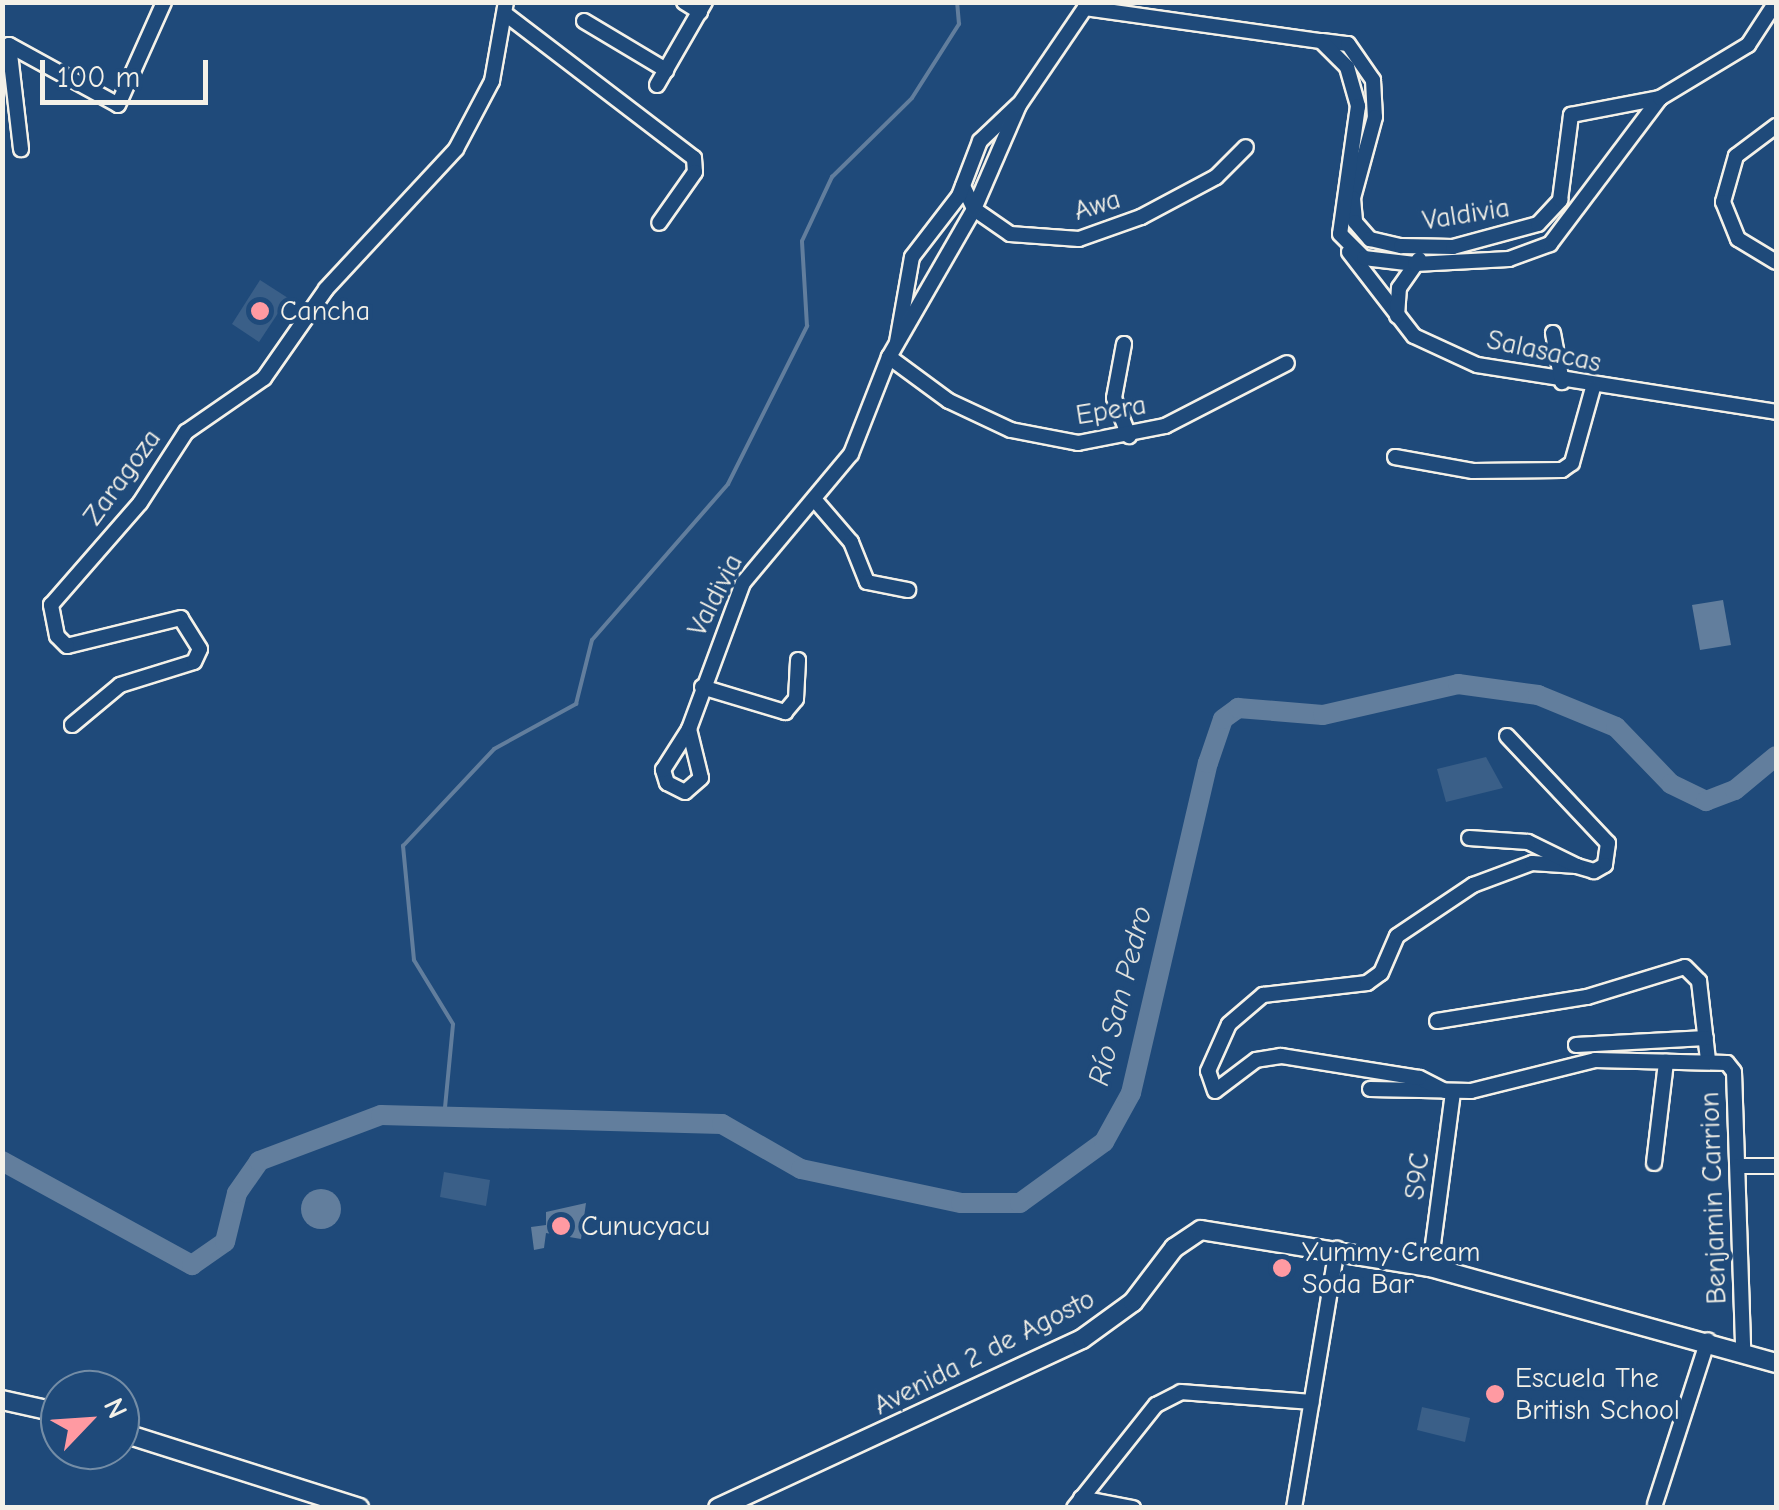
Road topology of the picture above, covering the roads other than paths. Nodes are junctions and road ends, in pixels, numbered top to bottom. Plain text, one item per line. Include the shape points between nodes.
1 (684, 2) edge
2 (1776, 2) edge
3 (158, 5) edge
4 (702, 7) edge
5 (507, 9) edge
6 (584, 21) dead end
7 (666, 70) junction
8 (657, 85) dead end
9 (1660, 98) junction
10 (1019, 105) junction
11 (1776, 126) edge
12 (1246, 147) dead end
13 (21, 149) dead end
14 (1353, 178) junction
15 (963, 186) junction
16 (974, 209) junction
17 (659, 223) dead end
18 (1348, 249) junction
19 (1425, 249) junction
20 (1776, 262) edge
21 (1415, 264) junction
22 (1397, 317) junction
23 (1552, 333) dead end
24 (897, 342) junction
25 (1124, 344) dead end
26 (889, 357) junction
27 (1287, 362) dead end
28 (1562, 382) junction
29 (1593, 388) junction
30 (1776, 412) edge
31 (1129, 436) junction
32 (1395, 457) dead end
33 (814, 499) junction
34 (908, 590) dead end
35 (798, 660) dead end
36 (702, 686) junction
37 (72, 725) dead end
38 (689, 729) dead end
39 (1507, 736) dead end
40 (1469, 838) dead end
41 (1577, 866) junction
42 (1437, 1020) dead end
43 (1706, 1038) junction
44 (1576, 1045) dead end
45 (1708, 1060) junction
46 (1666, 1062) junction
47 (1370, 1089) dead end
48 (1449, 1091) junction
49 (1654, 1162) dead end
50 (1738, 1166) junction
51 (1776, 1166) edge
52 (1337, 1249) junction
53 (1430, 1268) junction
54 (1708, 1340) junction
55 (1743, 1350) junction
56 (1776, 1362) edge
57 (2, 1400) edge
58 (1312, 1402) junction
59 (40, 1408) edge
60 (140, 1438) edge
61 (1077, 1503) edge
62 (1655, 1504) dead end
63 (359, 1508) edge
64 (718, 1508) edge
65 (1134, 1508) edge
66 (1294, 1508) edge

1 - 4 street
2 - 9 street via 1748,44
3 - 13 street via 122,102 112,105 9,44
4 - 7 street
5 - 17 street via 694,158 696,172
5 - 37 street, Zaragoza via 492,80 456,149 326,288 264,378 186,432 140,503 51,605 67,646 181,618 200,649 194,662 120,686
6 - 7 street
7 - 8 street
9 - 19 street, Valdivia via 1571,115 1560,200 1538,224
9 - 21 street via 1550,244 1510,259
10 - 14 street, Valdivia via 1085,8 1287,30 1321,41 1354,86
10 - 15 street, Valdivia via 980,141
10 - 16 street, Valdivia
11 - 20 street via 1736,156 1724,202 1738,239
12 - 16 street, Awa via 1216,177 1142,218 1078,239 1010,234
14 - 18 street via 1337,225
14 - 19 street, Valdivia via 1352,210 1360,230
15 - 16 street
15 - 24 street, Valdivia via 912,257
16 - 24 street, Valdivia
18 - 21 street via 1378,262
18 - 22 street, Salasacas
19 - 21 street
21 - 22 street via 1399,288
22 - 28 street, Salasacas via 1414,336 1462,359
23 - 28 street
24 - 26 street, Valdivia
25 - 31 street via 1114,394
26 - 31 street, Epera via 948,400 1011,430 1078,443
26 - 33 street, Valdivia via 851,454
27 - 31 street, Epera via 1204,411
28 - 29 street, Salasacas
29 - 30 street, Salasacas
29 - 32 street via 1562,470 1473,471
33 - 34 street via 851,542 867,582
33 - 36 street, Valdivia via 743,583
35 - 36 street via 796,699 785,712
36 - 38 street, Valdivia
39 - 41 street via 1608,843 1605,865 1594,872
40 - 41 street via 1528,842
41 - 48 street via 1532,863 1473,885 1398,936 1382,973 1367,984 1264,996 1229,1024 1208,1071 1215,1091 1256,1060 1282,1056 1419,1078
42 - 43 street, Benjamin Carrion via 1587,997 1685,967 1699,981
43 - 44 street
43 - 45 street, Benjamin Carrion
45 - 46 street
45 - 50 street, Benjamin Carrion via 1734,1072
46 - 48 street via 1595,1060
46 - 49 street
47 - 48 street
48 - 53 street, S9C
50 - 51 street
50 - 55 street, Benjamin Carrion
52 - 53 main road, Avenida 2 de Agosto
52 - 58 street
52 - 64 main road, Avenida 2 de Agosto via 1192,1232 1133,1302 1082,1339
53 - 54 main road, Avenida 2 de Agosto
54 - 55 main road, Avenida 2 de Agosto
54 - 62 street
55 - 56 main road, Avenida 2 de Agosto
57 - 59 main road
58 - 61 street via 1180,1392 1156,1405
58 - 66 street
60 - 63 main road
61 - 65 street

